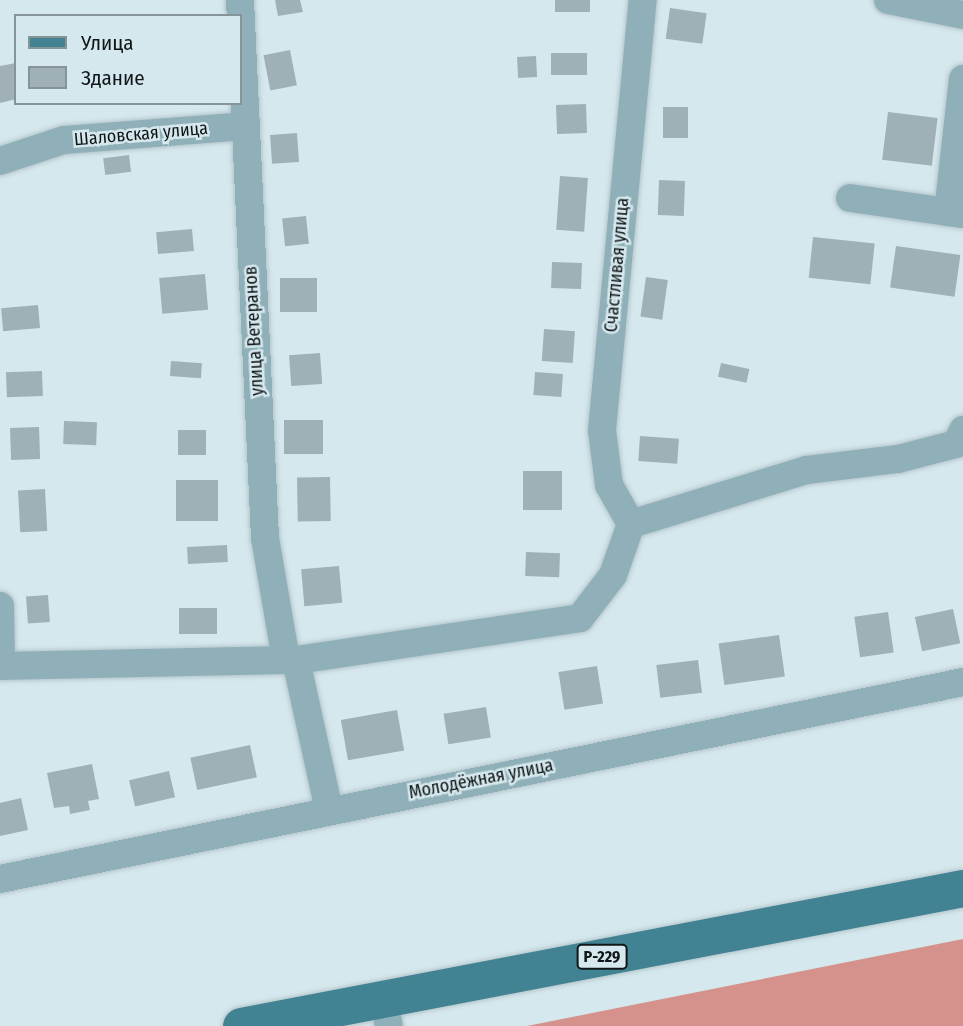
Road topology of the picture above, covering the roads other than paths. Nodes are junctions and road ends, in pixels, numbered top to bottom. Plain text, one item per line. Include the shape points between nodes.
1 (643, 0) edge
2 (888, 0) edge
3 (963, 15) edge
4 (242, 62) edge
5 (963, 79) edge
6 (244, 125) junction
7 (0, 162) edge
8 (850, 198) dead end
9 (955, 213) edge
10 (963, 430) edge
11 (631, 524) junction
12 (0, 606) edge
13 (291, 660) junction
14 (1, 666) edge
15 (963, 682) edge
16 (329, 810) junction
17 (0, 879) edge
18 (963, 888) edge
19 (386, 1013) edge
20 (241, 1026) edge

1 - 11 street, Счастливая улица via 602,430 609,485
2 - 3 street
4 - 6 street, улица Ветеранов
5 - 9 street
6 - 7 street, Шаловская улица via 64,140
6 - 13 street, улица Ветеранов via 265,538
8 - 9 street
10 - 11 street via 956,444 898,459 807,470
11 - 13 street via 612,575 580,618
12 - 14 street
13 - 14 street
13 - 16 street, улица Ветеранов
15 - 16 street, Молодёжная улица
16 - 17 street, Молодёжная улица
18 - 19 main road, Р-229
19 - 20 main road, Р-229

